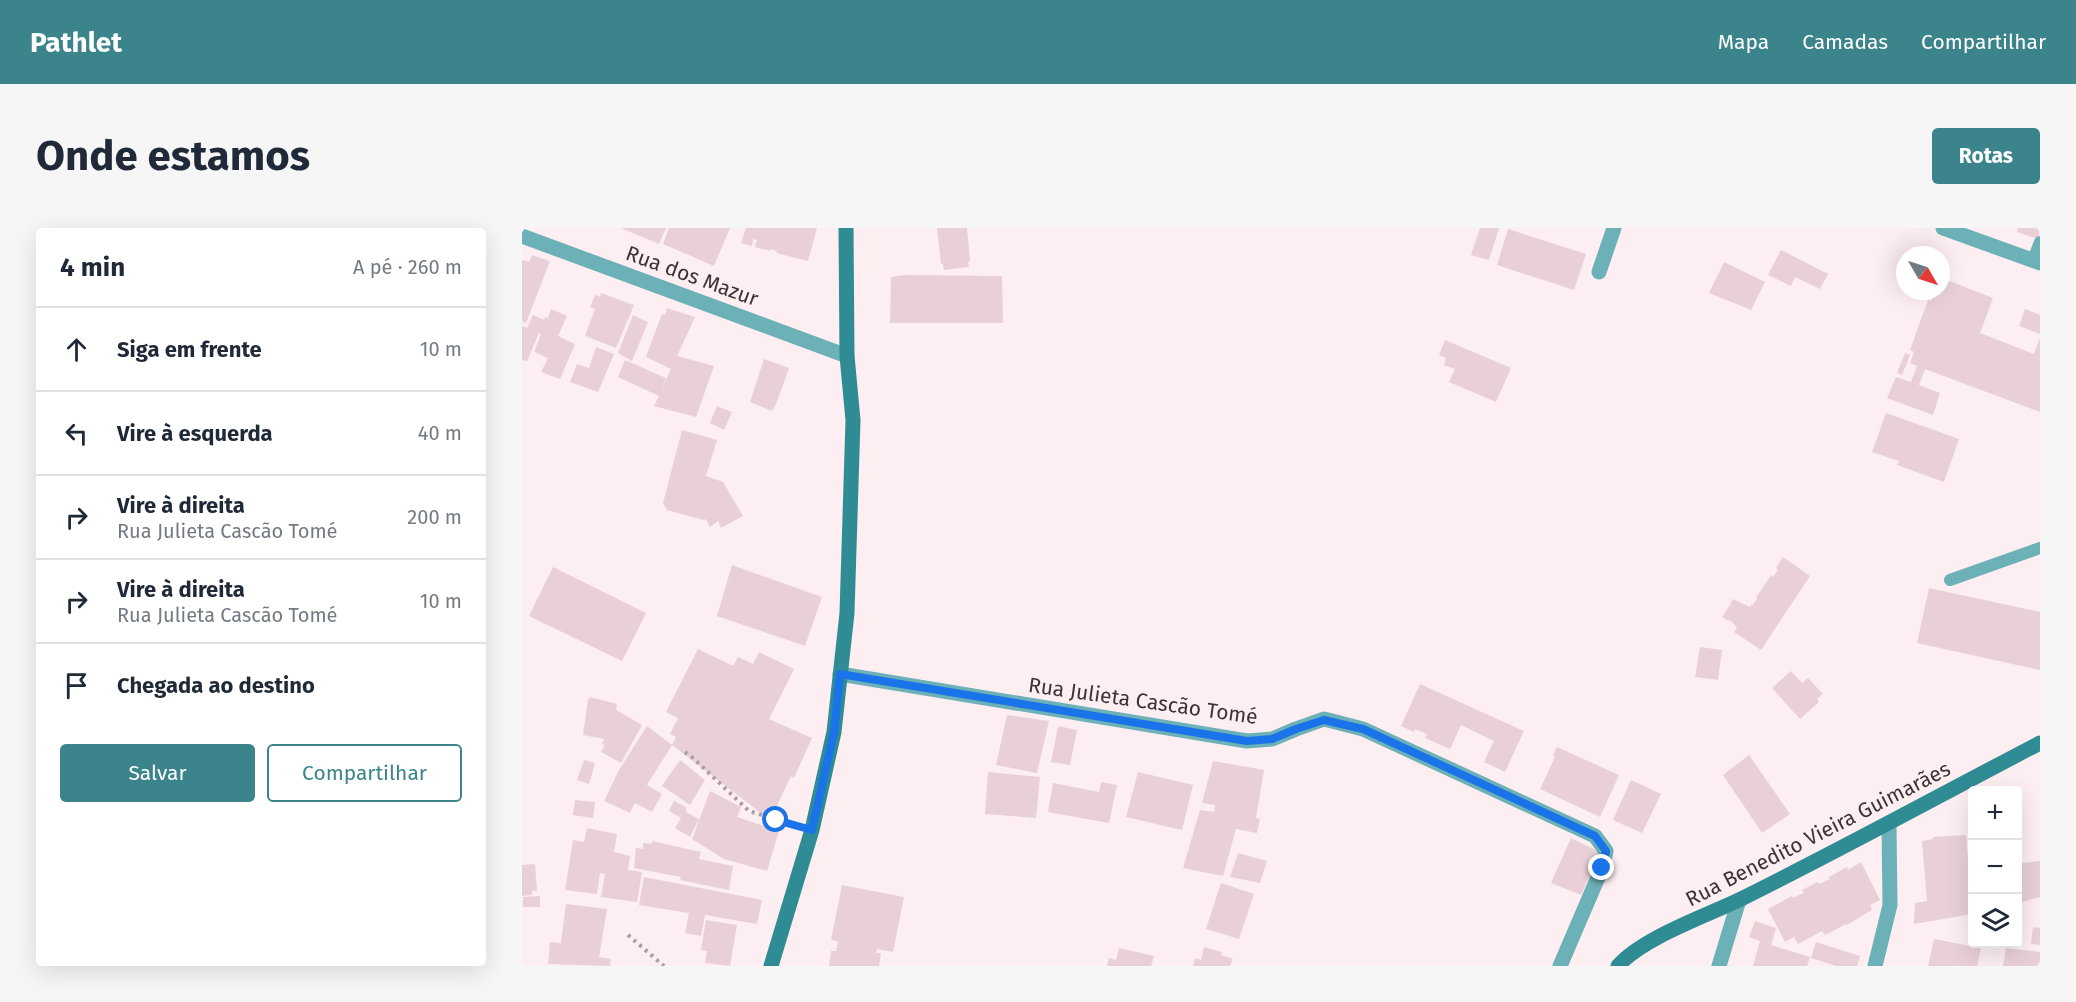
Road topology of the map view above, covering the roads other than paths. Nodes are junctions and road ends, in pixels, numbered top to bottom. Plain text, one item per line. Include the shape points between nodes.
1 (846, 228) edge
2 (1614, 228) edge
3 (1946, 228) edge
4 (522, 236) edge
5 (2040, 242) edge
6 (2036, 262) edge
7 (1599, 272) dead end
8 (847, 356) junction
9 (2040, 548) edge
10 (1950, 580) dead end
11 (840, 674) junction
12 (2040, 743) edge
13 (1889, 824) junction
14 (1738, 900) junction
15 (771, 966) edge
16 (1560, 966) edge
17 (1618, 966) edge
18 (1719, 966) edge
19 (1875, 966) edge

1 - 8 main road
2 - 7 street
3 - 6 street
4 - 8 street, Rua dos Mazur
5 - 6 lane
8 - 11 main road via 853,420 847,613
9 - 10 lane
11 - 15 main road via 834,732 812,830
11 - 16 street, Rua Julieta Cascão Tomé via 1247,741 1272,739 1324,720 1363,729 1595,836 1606,851 1602,868
12 - 13 main road, Rua Benedito Vieira Guimarães
13 - 14 main road, Rua Benedito Vieira Guimarães
13 - 19 street via 1890,905
14 - 17 main road, Rua Benedito Vieira Guimarães via 1640,946
14 - 18 street

